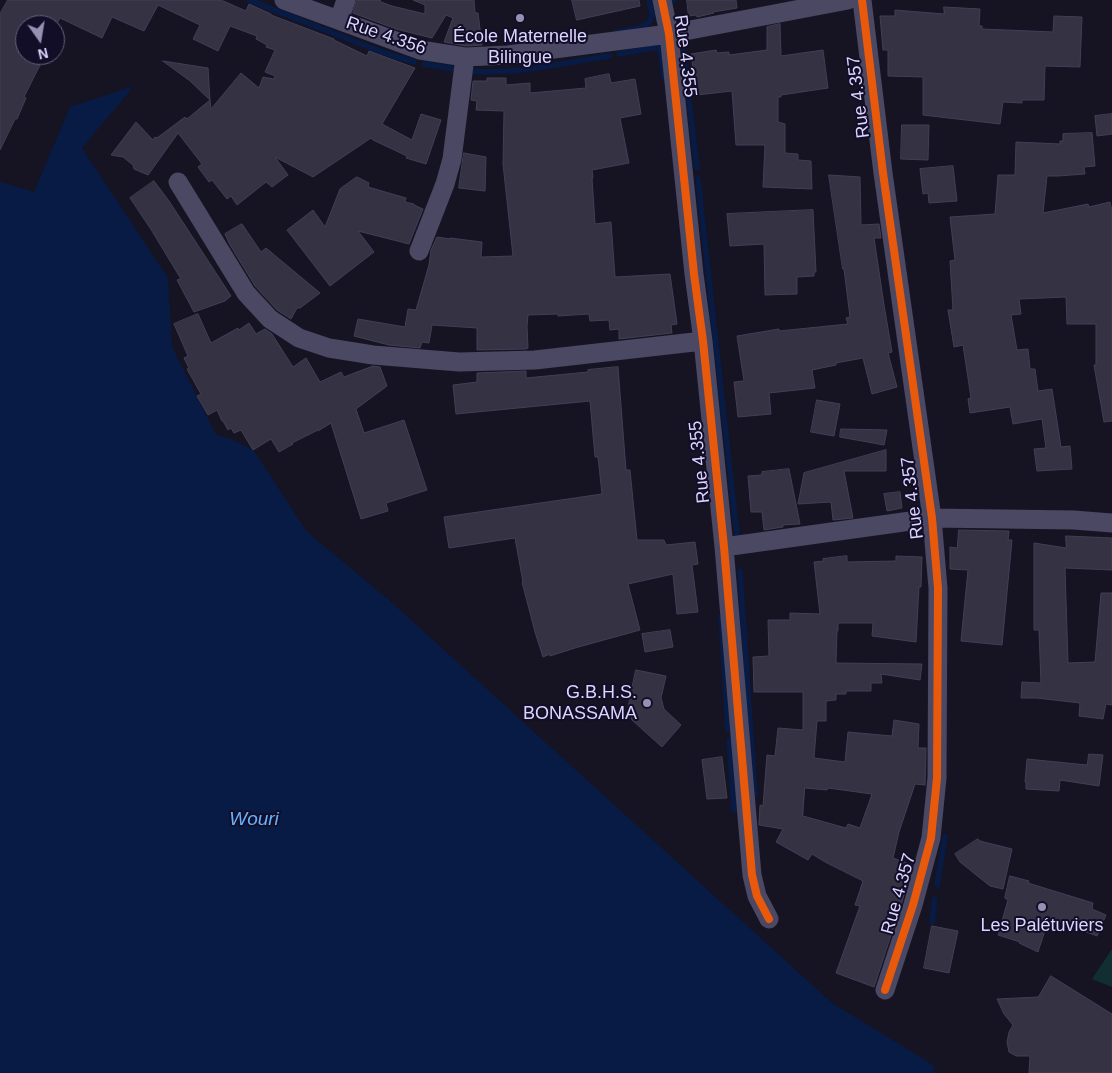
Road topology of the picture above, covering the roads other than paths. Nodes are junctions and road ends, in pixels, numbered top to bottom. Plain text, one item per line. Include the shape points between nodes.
1 (284, 0) edge
2 (346, 0) edge
3 (662, 0) edge
4 (848, 0) edge
5 (862, 0) edge
6 (339, 20) junction
7 (669, 34) junction
8 (465, 57) junction
9 (178, 182) dead end
10 (419, 251) dead end
11 (703, 341) junction
12 (932, 518) junction
13 (1112, 523) edge
14 (724, 547) junction
15 (769, 919) dead end
16 (886, 990) dead end

1 - 6 street, Rue 4.356
2 - 6 street
3 - 7 street, Rue 4.355
4 - 7 street, Rue 4.356
5 - 12 street, Rue 4.357
6 - 8 street, Rue 4.356 via 420,50
7 - 8 street, Rue 4.356 via 508,55
7 - 11 street, Rue 4.355
8 - 10 street via 452,159
9 - 11 street via 246,293 270,319 298,338 329,348 459,362 535,360
11 - 14 street, Rue 4.355
12 - 13 street
12 - 14 street
12 - 16 street, Rue 4.357 via 938,588 937,778 931,838
14 - 15 street, Rue 4.355 via 752,875 757,896

